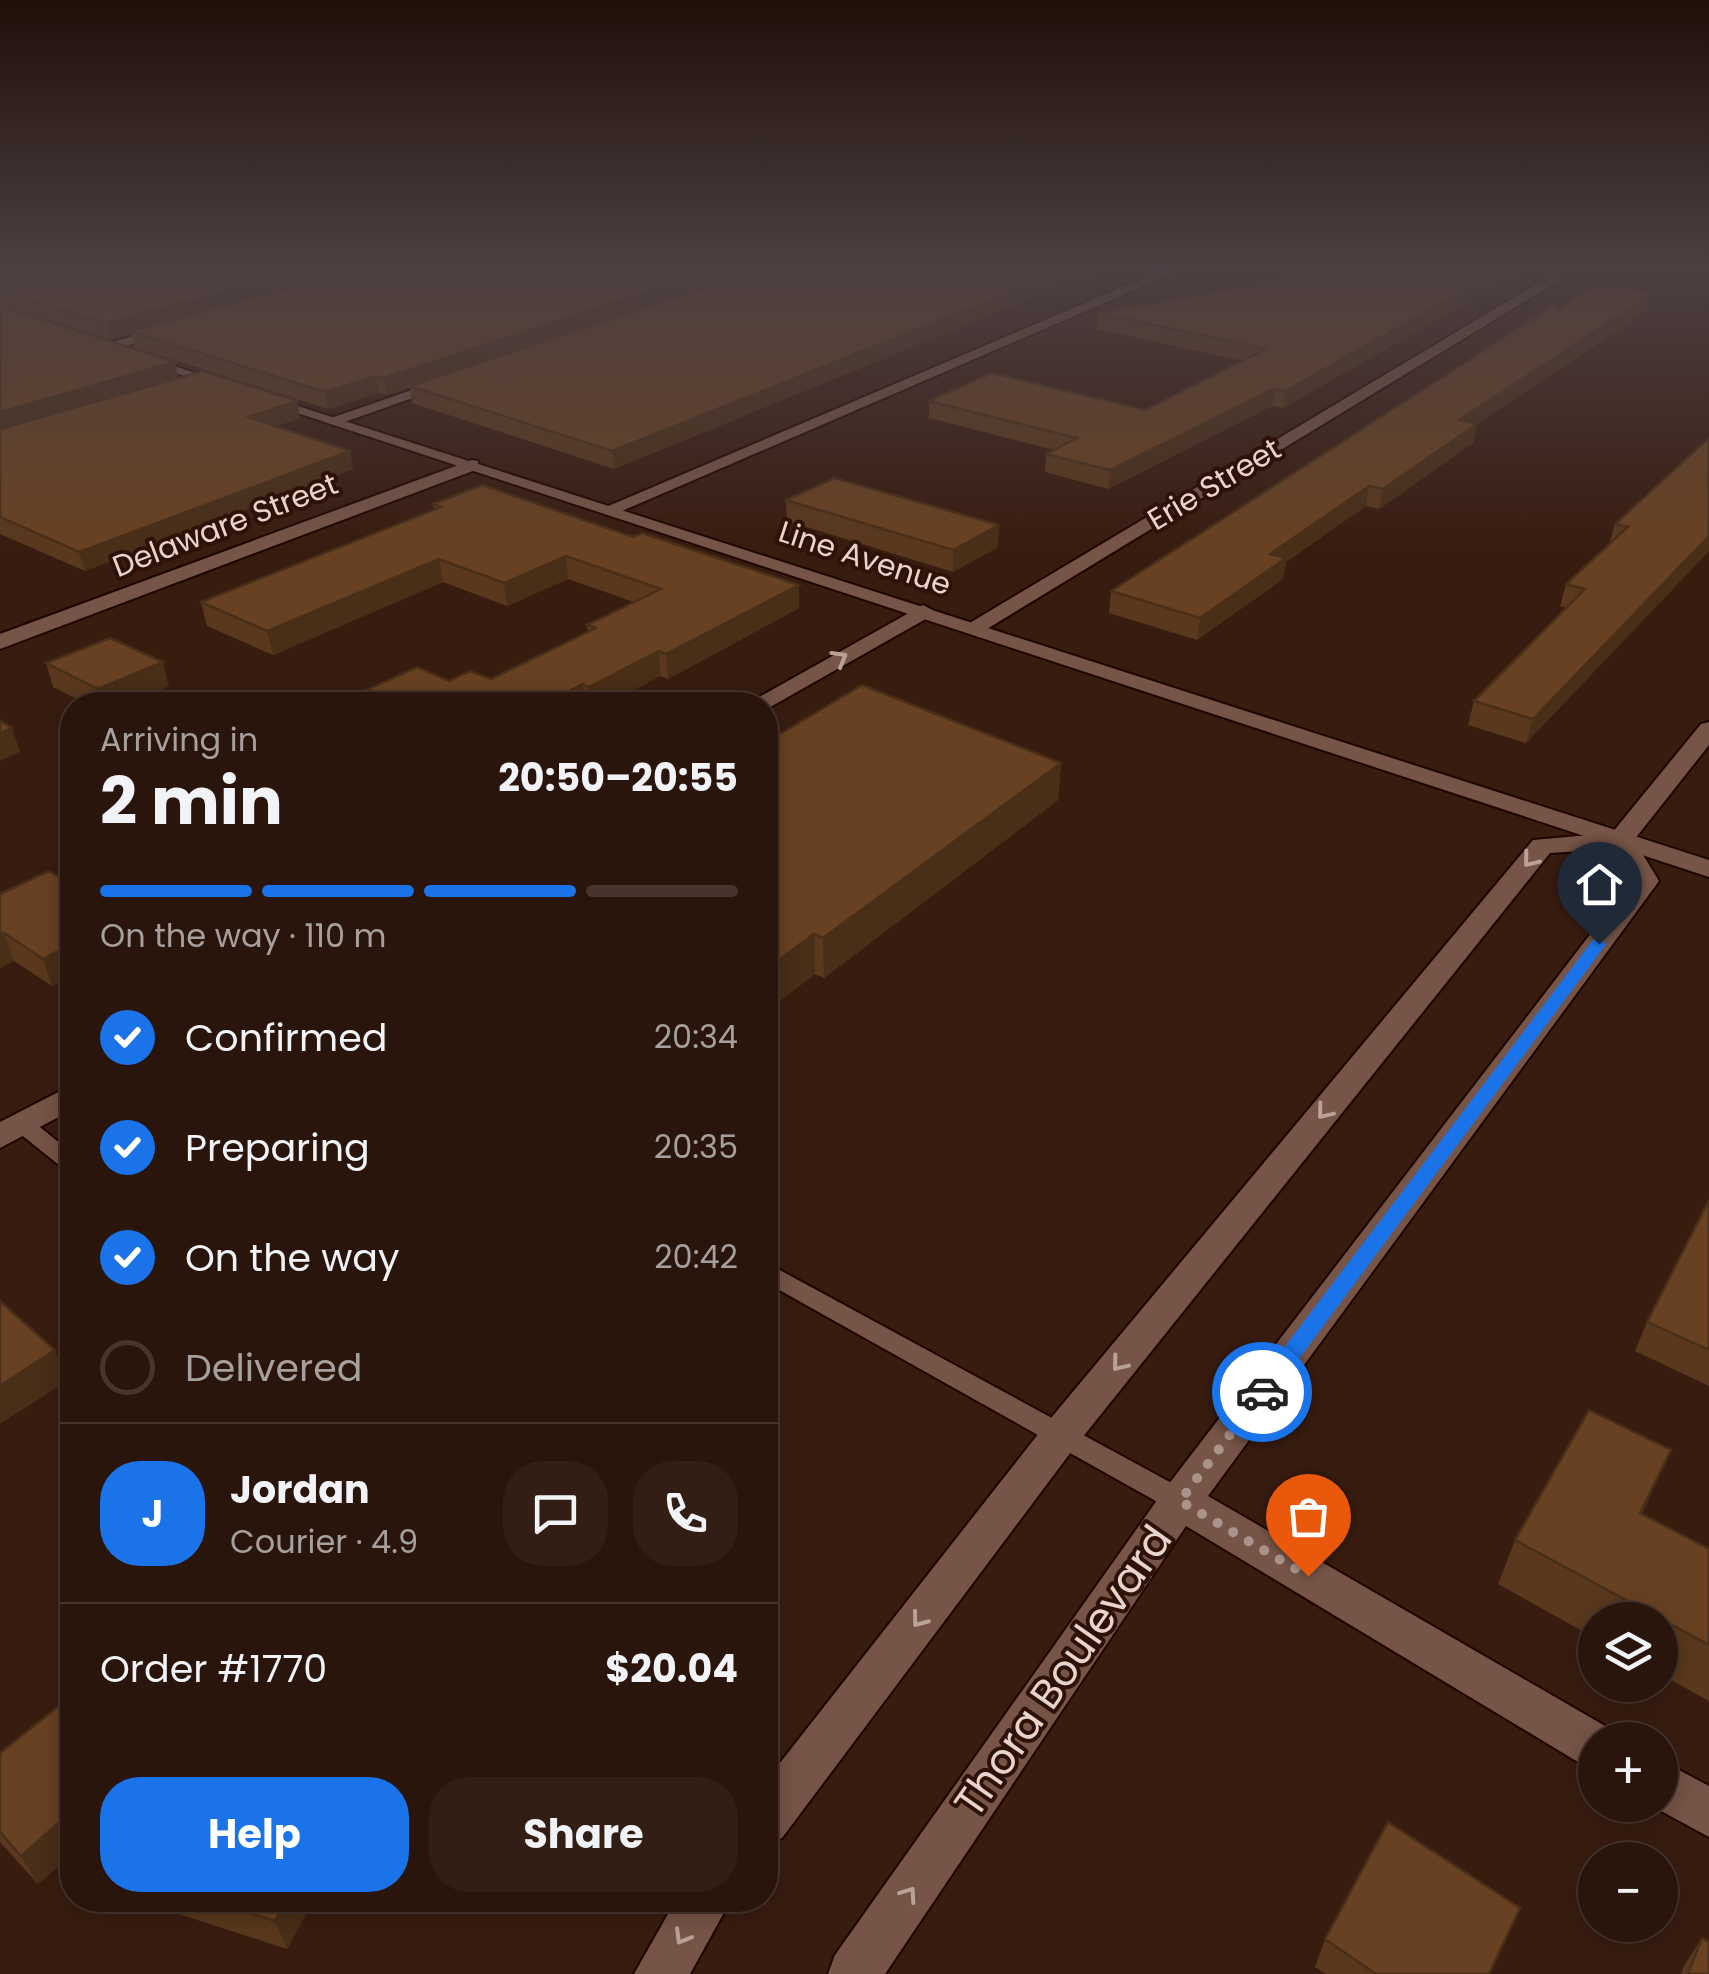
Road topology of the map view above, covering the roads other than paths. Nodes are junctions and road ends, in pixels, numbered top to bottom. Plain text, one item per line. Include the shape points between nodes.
1 (155, 362) edge
2 (957, 362) edge
3 (1415, 362) edge
4 (466, 376) edge
5 (206, 379) junction
6 (169, 390) edge
7 (334, 420) junction
8 (472, 465) junction
9 (608, 510) junction
10 (923, 611) junction
11 (974, 627) junction
12 (0, 642) edge
13 (778, 693) edge
14 (1709, 729) edge
15 (1620, 840) junction
16 (1709, 869) edge
17 (60, 1101) edge
18 (7, 1123) edge
19 (60, 1156) edge
20 (778, 1278) edge
21 (1060, 1436) junction
22 (1180, 1501) junction
23 (1578, 1736) edge
24 (1678, 1795) edge
25 (778, 1805) edge
26 (1709, 1813) edge
27 (698, 1912) edge
28 (660, 1974) edge
29 (854, 1974) edge

1 - 5 street, Line Avenue
2 - 9 street
3 - 11 street, Erie Street
4 - 7 street, Delaware Street
5 - 6 street
5 - 7 street, Line Avenue
7 - 8 street, Line Avenue
8 - 9 street, Line Avenue
8 - 12 street, Delaware Street
9 - 10 street, Line Avenue
10 - 11 street, Line Avenue
13 -> 10 street
11 - 15 street, Line Avenue
14 - 15 street
15 - 16 street, Line Avenue
15 -> 21 street via 1542,846
15 - 22 street, Thora Boulevard via 1645,882
17 - 18 street
18 - 19 lane
20 - 21 lane
21 - 22 lane
21 -> 25 street
22 - 23 street
29 -> 22 street, Thora Boulevard
24 - 26 street
27 -> 28 street

